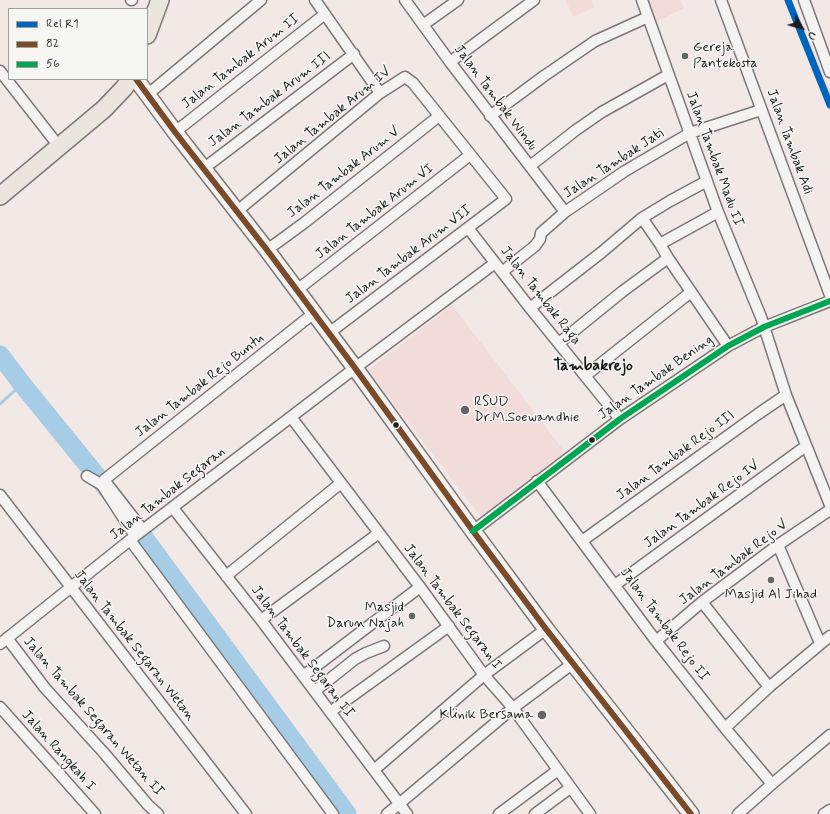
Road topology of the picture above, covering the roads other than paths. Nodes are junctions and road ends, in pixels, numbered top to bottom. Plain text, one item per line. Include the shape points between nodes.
1 (152, 0) edge
2 (160, 0) edge
3 (261, 0) edge
4 (315, 0) edge
5 (405, 0) edge
6 (458, 0) edge
7 (534, 0) edge
8 (642, 0) edge
9 (721, 0) edge
10 (804, 0) edge
11 (148, 11) edge
12 (325, 14) junction
13 (648, 17) junction
14 (423, 25) junction
15 (148, 32) edge
16 (354, 54) junction
17 (450, 62) junction
18 (829, 68) edge
19 (0, 71) edge
20 (668, 75) junction
21 (116, 80) edge
22 (129, 80) edge
23 (137, 80) edge
24 (380, 93) junction
25 (147, 95) junction
26 (761, 110) junction
27 (439, 116) junction
28 (490, 116) junction
29 (175, 132) junction
30 (690, 133) junction
31 (54, 140) junction
32 (470, 155) junction
33 (530, 166) junction
34 (203, 169) junction
35 (707, 181) junction
36 (0, 182) edge
37 (0, 196) edge
38 (506, 198) joint
39 (236, 212) junction
40 (565, 212) junction
41 (718, 212) junction
42 (642, 218) junction
43 (468, 228) junction
44 (660, 244) junction
45 (267, 250) junction
46 (668, 258) junction
47 (495, 263) junction
48 (502, 272) junction
49 (297, 290) junction
50 (691, 292) junction
51 (830, 295) edge
52 (830, 301) edge
53 (530, 308) junction
54 (314, 313) junction
55 (764, 327) junction
56 (329, 333) junction
57 (559, 343) junction
58 (728, 346) junction
59 (355, 368) junction
60 (585, 376) junction
61 (786, 395) junction
62 (291, 417) junction
63 (620, 419) junction
64 (806, 446) junction
65 (87, 476) dead end
66 (537, 481) junction
67 (341, 483) junction
68 (0, 495) edge
69 (830, 505) edge
70 (173, 508) junction
71 (830, 510) edge
72 (473, 531) junction
73 (378, 533) junction
74 (136, 535) junction
75 (582, 542) junction
76 (778, 545) junction
77 (226, 576) junction
78 (616, 585) junction
79 (420, 587) junction
80 (70, 588) junction
81 (702, 602) junction
82 (261, 620) junction
83 (449, 626) junction
84 (546, 629) junction
85 (830, 636) edge
86 (4, 641) edge
87 (656, 641) junction
88 (820, 644) junction
89 (384, 646) dead end
90 (572, 664) junction
91 (484, 675) junction
92 (303, 676) junction
93 (769, 687) junction
94 (315, 691) junction
95 (0, 707) edge
96 (513, 708) junction
97 (330, 712) junction
98 (725, 728) junction
99 (830, 735) edge
100 (374, 770) junction
101 (558, 770) junction
102 (772, 784) junction
103 (570, 788) junction
104 (400, 804) junction
105 (830, 810) edge
106 (95, 814) edge
107 (158, 814) edge
108 (246, 814) edge
109 (334, 814) edge
110 (387, 814) edge
111 (407, 814) edge
112 (499, 814) edge
113 (535, 814) edge
114 (590, 814) edge
115 (691, 814) edge
116 (738, 814) edge
117 (824, 814) edge

1 - 11 main road
2 - 15 main road
3 - 25 street
4 - 12 street
5 - 14 street, Jalan Tambak Windu
6 - 14 street
7 - 17 street
8 - 13 street, Jalan Tambak Madu II
9 - 26 street, Jalan Tambak Adi
10 - 18 street
12 - 16 street
12 - 29 street, Jalan Tambak Arum II
13 - 20 street, Jalan Tambak Madu II
13 - 28 street via 595,41
14 - 17 street, Jalan Tambak Windu
16 - 24 street
16 - 34 street, Jalan Tambak Arum III
17 - 28 street, Jalan Tambak Windu
19 - 31 street
20 - 30 street, Jalan Tambak Madu II
20 - 33 street via 602,112
21 - 31 main road
22 - 37 main road via 104,109
23 - 25 street
24 - 27 street, Jalan Tambak Arum IV via 402,77 406,77
24 - 39 street, Jalan Tambak Arum IV
25 - 29 street
26 - 30 street, Jalan Tambak Jati
26 - 51 street, Jalan Tambak Adi
27 - 32 street, Jalan Tambak Arum IV
27 - 45 street, Jalan Tambak Arum V
28 - 33 street, Jalan Tambak Windu
29 - 34 street
30 - 35 street, Jalan Tambak Madu II
30 - 40 street, Jalan Tambak Jati via 625,171
31 - 36 main road
32 - 38 street, Jalan Tambak Arum IV
32 - 49 street, Jalan Tambak Arum VI
33 - 40 street, Jalan Tambak Windu
34 - 39 street
35 - 41 street, Jalan Tambak Madu II
35 - 42 street
38 - 43 street, Jalan Tambak Arum VII
39 - 45 street
40 - 48 street, Jalan Tambak Jati via 541,233 535,246
41 - 44 street
41 - 55 street, Jalan Tambak Madu II
42 - 44 street
42 - 53 street
43 - 47 street, Jalan Tambak Raga
43 - 56 street, Jalan Tambak Arum VII
44 - 46 street
45 - 49 street
46 - 50 street
46 - 57 street
47 - 48 street, Jalan Tambak Raga
47 - 59 street
48 - 53 street, Jalan Tambak Raga
49 - 54 street
50 - 58 street
50 - 60 street
52 - 55 street, Jalan Tambak Bening
53 - 57 street, Jalan Tambak Raga
54 - 56 street
54 - 74 street, Jalan Tambak Rejo Buntu via 104,480 121,502
55 - 58 street, Jalan Tambak Bening
55 - 61 street, Jalan Tambak Madu II
56 - 59 street
57 - 60 street, Jalan Tambak Raga
58 - 63 street, Jalan Tambak Bening
59 - 62 street, Jalan Tambak Segaran
59 - 72 street
60 - 63 street, Jalan Tambak Raga
61 - 64 street, Jalan Tambak Madu II
61 - 75 street, Jalan Tambak Rejo III
62 - 67 street, Jalan Tambak Segaran I
62 - 70 street, Jalan Tambak Segaran
63 - 66 street, Jalan Tambak Bening
64 - 69 street, Jalan Tambak Madu II
64 - 78 street, Jalan Tambak Rejo IV
65 - 74 street via 102,485
66 - 72 street, Jalan Tambak Bening
66 - 75 street, Jalan Tambak Rejo II
67 - 73 street, Jalan Tambak Segaran I
67 - 77 street
68 - 80 street, Jalan Tambak Segaran Wetan
70 - 74 street, Jalan Tambak Segaran
70 - 77 street, Jalan Tambak Segaran II
71 - 76 street, Jalan Tambak Rejo V
72 - 84 street
73 - 79 street, Jalan Tambak Segaran I
73 - 82 street
74 - 80 street, Jalan Tambak Segaran
74 - 109 street
75 - 78 street, Jalan Tambak Rejo II
76 - 81 street, Jalan Tambak Rejo V
76 - 88 street
77 - 82 street, Jalan Tambak Segaran II
78 - 87 street, Jalan Tambak Rejo II
79 - 83 street, Jalan Tambak Segaran I
79 - 92 street
80 - 86 street, Jalan Tambak Segaran
80 - 108 street, Jalan Tambak Segaran Wetan
81 - 87 street, Jalan Tambak Rejo V
81 - 93 street
82 - 92 street, Jalan Tambak Segaran II
83 - 91 street, Jalan Tambak Segaran I
83 - 97 street
84 - 90 street
84 - 91 street
85 - 88 street
86 - 107 street, Jalan Tambak Segaran Wetan II
87 - 98 street, Jalan Tambak Rejo II
88 - 93 street
89 - 94 street via 355,658
90 - 96 street
90 - 115 street
91 - 96 street, Jalan Tambak Segaran I
91 - 100 street
92 - 94 street, Jalan Tambak Segaran II
93 - 98 street
94 - 97 street, Jalan Tambak Segaran II
95 - 106 street, Jalan Rangkah I
96 - 101 street, Jalan Tambak Segaran I
96 - 104 street
97 - 100 street, Jalan Tambak Segaran II
98 - 102 street, Jalan Tambak Rejo II
99 - 102 street
100 - 104 street, Jalan Tambak Segaran II
101 - 103 street, Jalan Tambak Segaran I
101 - 112 street
102 - 116 street
103 - 113 street
103 - 114 street, Jalan Tambak Segaran I
104 - 110 street
104 - 111 street, Jalan Tambak Segaran II
105 - 117 street

